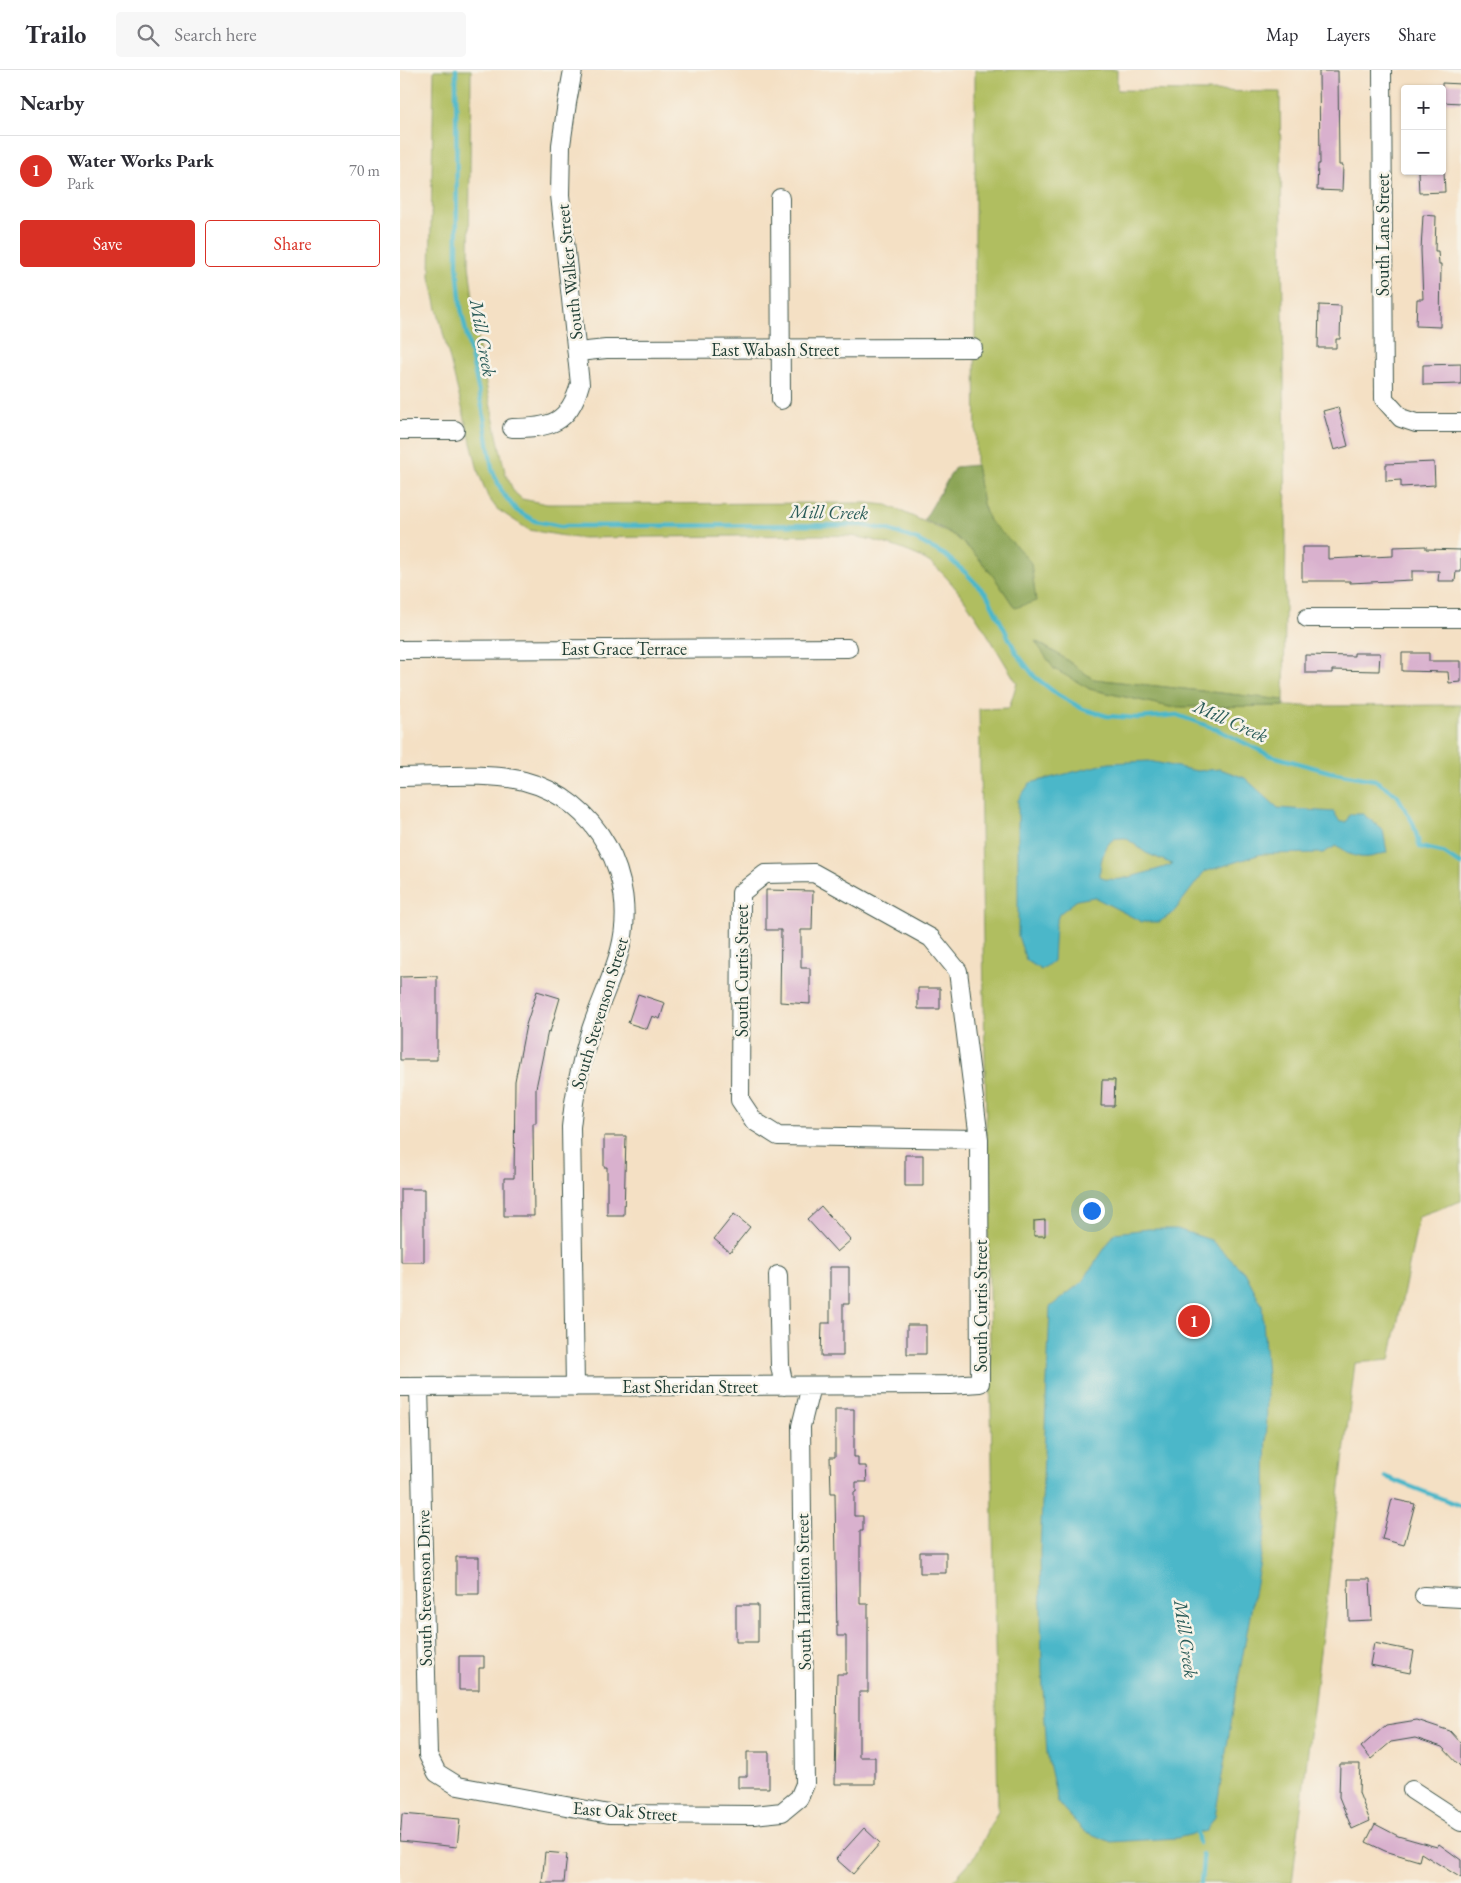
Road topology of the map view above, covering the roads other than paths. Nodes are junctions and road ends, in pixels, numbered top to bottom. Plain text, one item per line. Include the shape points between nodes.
1 (573, 70) edge
2 (1382, 70) edge
3 (780, 198) dead end
4 (973, 348) dead end
5 (781, 349) junction
6 (578, 352) junction
7 (781, 400) dead end
8 (1461, 423) edge
9 (512, 428) dead end
10 (400, 430) edge
11 (455, 430) dead end
12 (1307, 618) dead end
13 (1461, 618) edge
14 (848, 648) dead end
15 (400, 650) edge
16 (400, 777) edge
17 (979, 1139) junction
18 (778, 1275) dead end
19 (980, 1383) joint
20 (784, 1386) junction
21 (811, 1386) junction
22 (400, 1387) edge
23 (419, 1387) junction
24 (575, 1387) junction
25 (1424, 1596) dead end
26 (1461, 1598) edge
27 (448, 1780) joint
28 (1412, 1790) dead end
29 (799, 1798) joint
30 (1461, 1822) edge

1 - 6 street, South Walker Street via 561,146 560,195
2 - 8 street, South Lane Street via 1384,399 1401,418 1416,423
3 - 5 street
4 - 5 street, East Wabash Street
5 - 6 street, East Wabash Street via 606,349
5 - 7 street
6 - 9 street, South Walker Street via 580,384 576,400 566,414 538,428
10 - 11 street
12 - 13 street
14 - 15 street, East Grace Terrace
16 - 24 street, South Stevenson Street via 500,777 525,781 549,790 577,808 595,827 616,861 625,909 624,933 588,1037 574,1096 571,1128
17 - 17 street, South Curtis Street via 778,1136 754,1121 740,1100 741,893 765,874 814,873 931,938 958,971
17 - 19 street, South Curtis Street
18 - 20 street via 780,1366
19 - 21 street, East Sheridan Street
20 - 21 street, East Sheridan Street
20 - 24 street, East Sheridan Street
21 - 29 street, South Hamilton Street via 801,1426 805,1784
22 - 23 street, East Sheridan Street
23 - 24 street, East Sheridan Street
23 - 27 street, South Stevenson Drive via 428,1755 437,1773
25 - 26 street
27 - 29 street, East Oak Street via 458,1786 609,1814 754,1815 782,1812
28 - 30 street

